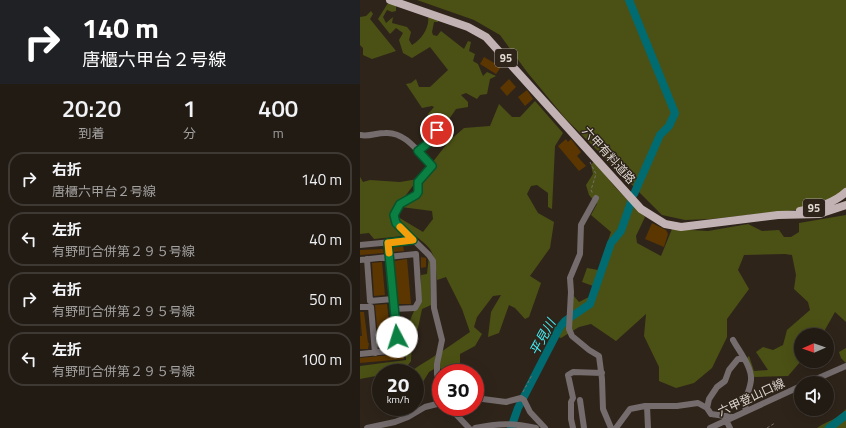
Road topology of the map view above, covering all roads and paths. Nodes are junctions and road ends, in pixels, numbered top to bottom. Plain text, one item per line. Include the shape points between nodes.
1 (390, 0) edge
2 (437, 130) dead end
3 (360, 135) edge
4 (418, 151) junction
5 (594, 157) junction
6 (846, 192) edge
7 (596, 198) joint
8 (846, 205) edge
9 (846, 210) edge
10 (820, 214) junction
11 (778, 215) junction
12 (413, 240) junction
13 (388, 243) junction
14 (360, 245) edge
15 (389, 257) junction
16 (363, 260) edge
17 (393, 298) junction
18 (360, 308) edge
19 (394, 309) junction
20 (733, 340) dead end
21 (375, 353) junction
22 (360, 354) edge
23 (743, 359) junction
24 (437, 364) edge
25 (846, 366) edge
26 (602, 373) junction
27 (532, 375) dead end
28 (823, 376) edge
29 (794, 389) edge
30 (484, 399) edge
31 (521, 399) junction
32 (580, 400) dead end
33 (432, 405) edge
34 (647, 406) junction
35 (707, 408) junction
36 (746, 411) junction
37 (458, 416) edge
38 (729, 419) junction
39 (775, 423) dead end
40 (367, 428) edge
41 (469, 428) edge
42 (475, 428) edge
43 (536, 428) edge
44 (545, 428) edge
45 (573, 428) edge
46 (584, 428) edge
47 (611, 428) edge
48 (616, 428) edge
49 (648, 428) edge
50 (710, 428) edge
51 (730, 428) edge
52 (767, 428) edge

1 - 5 main road, 六甲有料道路 / 95 via 468,27 486,37
2 - 4 street
3 - 4 street via 394,133 405,138
4 - 12 street via 432,166 418,182 416,195 400,204 394,215 396,223
5 - 7 path via 590,161 596,174 591,190
5 - 11 main road, 六甲有料道路 / 95 via 641,209 665,224 681,227
6 - 11 main road, 95 via 829,203
7 - 26 street via 580,226 580,254 570,278 569,330 572,336 599,356
8 - 10 main road, 六甲有料道路 / 95
9 - 10 main road, 95
10 - 11 main road, 六甲有料道路 / 95
12 - 13 street
12 - 24 street via 433,261 434,308 442,340
13 - 14 street
13 - 15 street
15 - 16 street
15 - 17 street
15 - 19 street via 416,254 419,301 415,308
16 - 17 street via 370,301
17 - 19 street
18 - 21 street via 371,307
19 - 21 street via 398,350
20 - 23 street
21 - 22 street
23 - 35 street via 738,359 729,370 725,381 717,387 709,400
23 - 36 street via 752,379 744,404
25 - 28 street
26 - 45 street via 573,372 568,375 573,398
26 - 47 street via 602,405
27 - 31 path
29 - 36 street, 六甲登山口線
30 - 31 street via 506,402
31 - 44 street
32 - 46 street via 579,412
33 - 40 street via 395,422
34 - 35 street via 698,403
34 - 48 street via 630,409
34 - 49 street
35 - 38 street via 711,414
36 - 38 street, 六甲登山口線
37 - 41 street
38 - 50 street, 六甲登山口線
38 - 51 street
39 - 52 path
42 - 43 street via 512,423

